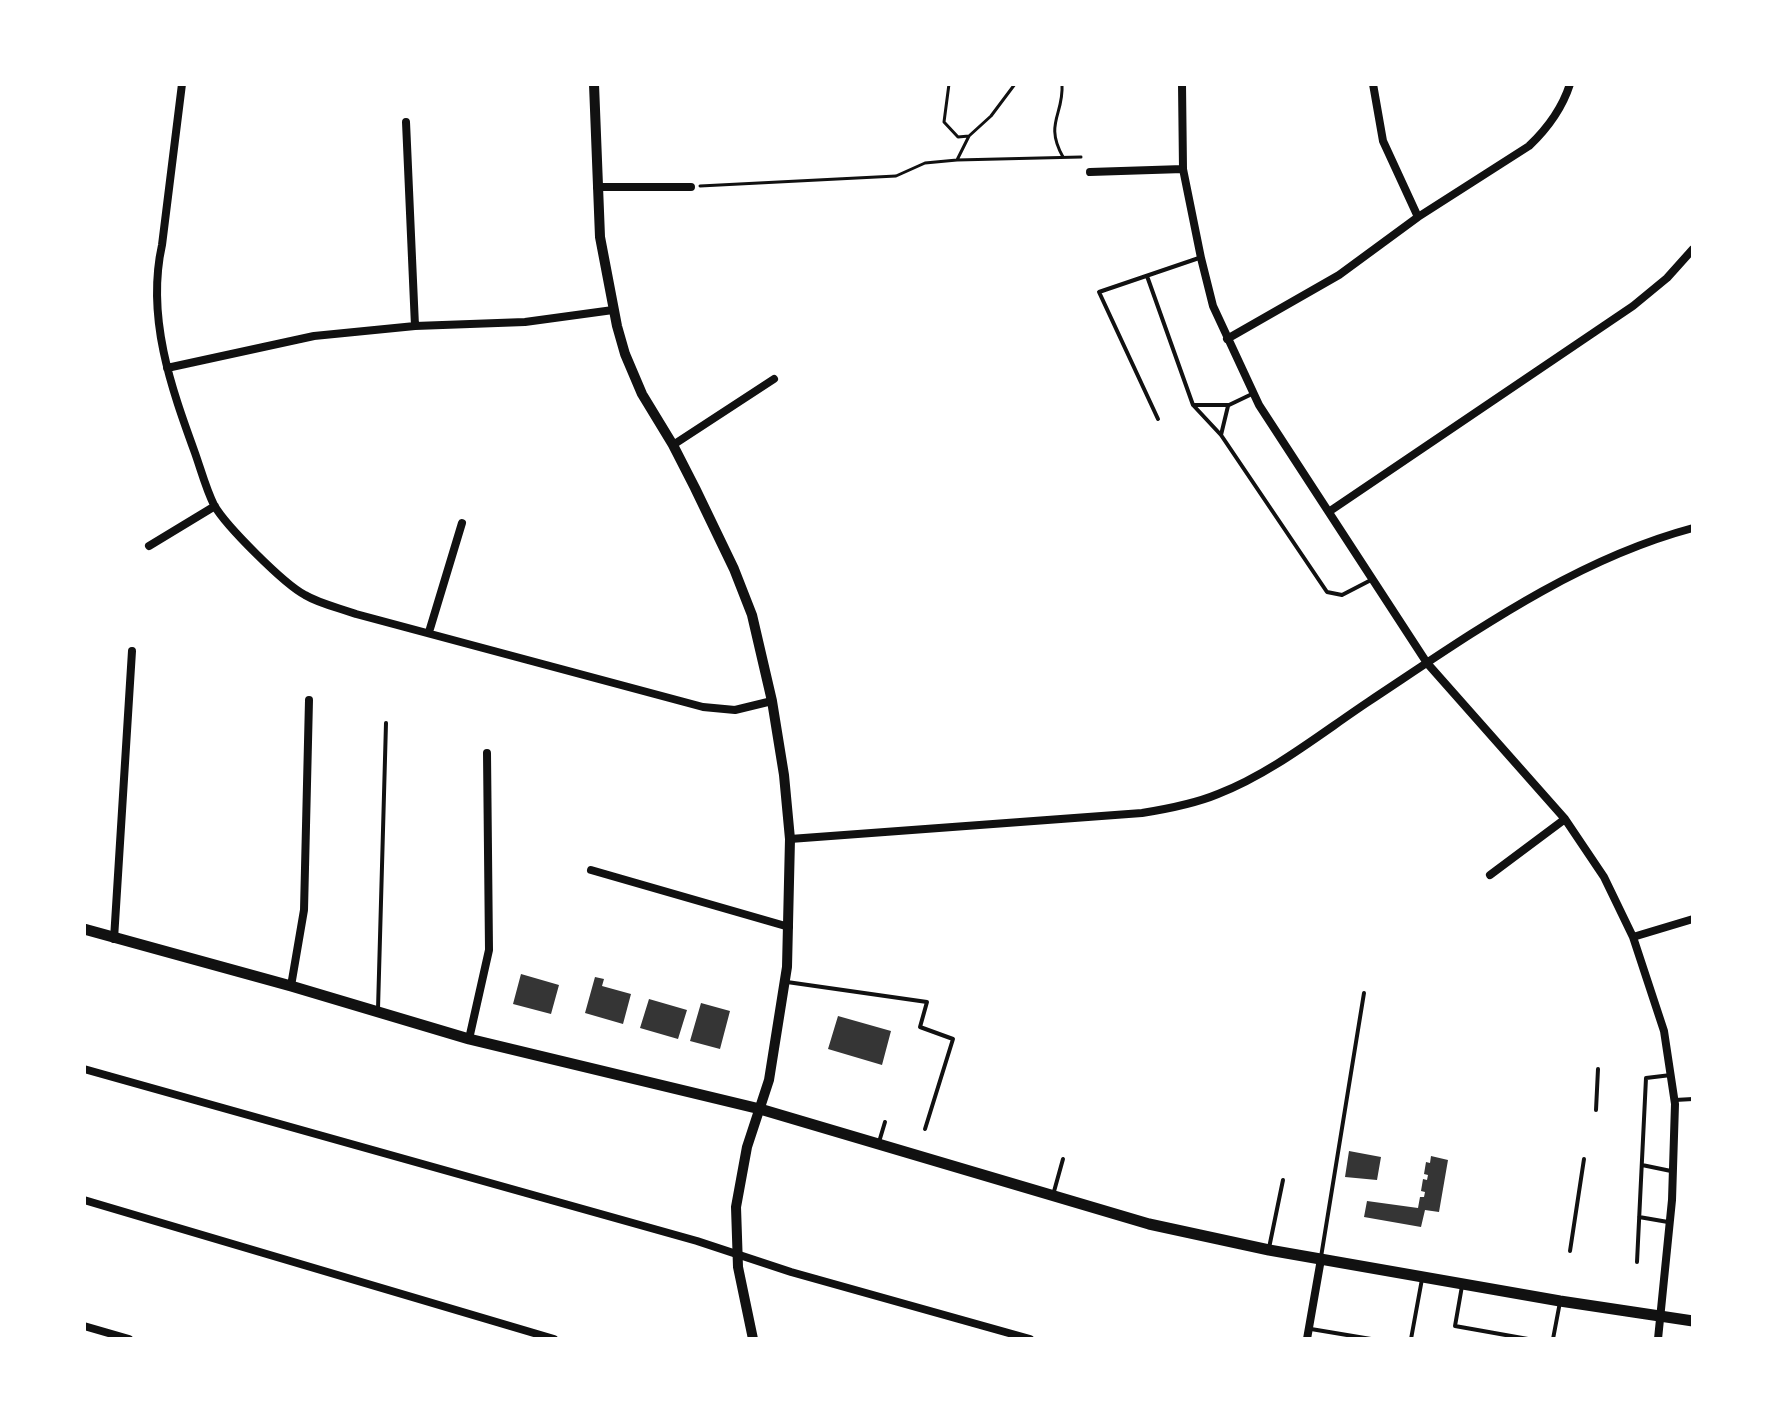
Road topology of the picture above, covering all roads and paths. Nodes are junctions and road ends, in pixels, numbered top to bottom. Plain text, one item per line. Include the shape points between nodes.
1 (182, 84) edge
2 (594, 84) edge
3 (949, 84) edge
4 (1015, 84) edge
5 (1062, 84) edge
6 (1182, 84) edge
7 (1373, 84) edge
8 (1570, 84) edge
9 (406, 122) dead end
10 (969, 136) junction
11 (1063, 157) junction
12 (1081, 157) dead end
13 (957, 160) junction
14 (1183, 169) junction
15 (1090, 172) dead end
16 (597, 187) junction
17 (691, 187) joint
18 (1418, 217) junction
19 (1691, 255) edge
20 (1201, 258) junction
21 (1147, 276) junction
22 (613, 310) junction
23 (415, 326) junction
24 (1227, 339) junction
25 (167, 368) junction
26 (774, 379) dead end
27 (1253, 393) junction
28 (1193, 405) junction
29 (1229, 405) junction
30 (1158, 419) dead end
31 (1221, 435) junction
32 (673, 445) junction
33 (215, 506) junction
34 (1330, 511) junction
35 (462, 523) dead end
36 (1693, 528) edge
37 (149, 546) dead end
38 (1374, 579) junction
39 (429, 632) junction
40 (132, 651) dead end
41 (1427, 663) junction
42 (309, 700) dead end
43 (772, 701) junction
44 (386, 723) dead end
45 (487, 753) dead end
46 (1565, 819) junction
47 (790, 839) junction
48 (591, 870) dead end
49 (1490, 875) dead end
50 (1693, 919) edge
51 (789, 927) junction
52 (84, 929) edge
53 (1633, 937) junction
54 (114, 939) junction
55 (785, 982) junction
56 (291, 986) junction
57 (1364, 993) dead end
58 (378, 1011) junction
59 (469, 1039) junction
60 (84, 1069) edge
61 (1598, 1069) dead end
62 (1671, 1075) junction
63 (1693, 1099) edge
64 (1675, 1100) junction
65 (760, 1109) junction
66 (1596, 1110) dead end
67 (885, 1122) dead end
68 (925, 1129) dead end
69 (878, 1144) junction
70 (1063, 1159) dead end
71 (1584, 1159) dead end
72 (1642, 1165) junction
73 (1674, 1171) junction
74 (1283, 1180) dead end
75 (1052, 1197) junction
76 (84, 1200) edge
77 (1639, 1217) junction
78 (1670, 1222) junction
79 (1269, 1250) junction
80 (1570, 1251) dead end
81 (736, 1253) junction
82 (1321, 1259) junction
83 (1637, 1262) dead end
84 (1423, 1277) junction
85 (1463, 1284) junction
86 (1560, 1301) junction
87 (1659, 1316) junction
88 (1693, 1321) edge
89 (84, 1326) edge
90 (1309, 1329) junction
91 (1337, 1336) edge
92 (1520, 1338) edge
93 (129, 1339) edge
94 (554, 1339) edge
95 (753, 1339) edge
96 (1030, 1339) edge
97 (1307, 1339) edge
98 (1371, 1339) edge
99 (1411, 1339) edge
100 (1528, 1339) edge
101 (1553, 1339) edge
102 (1658, 1339) edge

1 - 25 street via 156,271
2 - 16 street
3 - 10 path via 944,122 958,137
4 - 10 path
5 - 11 path via 1053,137
6 - 14 street
7 - 18 street via 1383,141
8 - 18 street via 1558,113 1529,146
9 - 23 street
10 - 13 path
11 - 12 path
11 - 13 path
13 - 17 path via 925,163 896,176
14 - 15 street
14 - 20 street
16 - 17 street
16 - 22 street
18 - 24 street via 1339,275
19 - 34 street via 1633,306
20 - 21 lane
20 - 24 street
21 - 28 lane
21 - 30 lane via 1099,292
22 - 23 street via 525,322
22 - 32 street via 642,394
23 - 25 street via 314,336
24 - 27 street
25 - 33 street
26 - 32 street
27 - 29 lane
27 - 34 street
28 - 29 lane
28 - 31 lane
29 - 31 lane
31 - 38 lane via 1327,592 1342,595
32 - 43 street via 739,581 762,649
33 - 37 street
33 - 39 street via 240,538 305,596
34 - 38 street
35 - 39 street
36 - 41 street via 1587,567
38 - 41 street
39 - 43 street via 703,707 735,710
40 - 54 street
41 - 46 street
41 - 47 street via 1266,770 1175,807
42 - 56 street via 304,910
43 - 47 street
44 - 58 lane
45 - 59 street via 489,950
46 - 49 street
46 - 53 street via 1604,877
47 - 51 street
48 - 51 street
50 - 53 street
51 - 55 street
52 - 54 main road
53 - 62 street via 1664,1031
54 - 56 main road
55 - 65 street
55 - 68 lane via 927,1002 920,1027 953,1039
56 - 58 main road
57 - 82 lane
58 - 59 main road
59 - 65 main road
60 - 81 street
61 - 66 lane
62 - 64 street
62 - 72 lane via 1646,1078
63 - 64 lane
64 - 73 street
65 - 69 main road
65 - 81 street via 740,1177
67 - 69 lane
69 - 75 main road
70 - 75 lane
71 - 80 lane
72 - 73 lane
72 - 77 lane
73 - 78 street
74 - 79 lane
75 - 79 main road
76 - 94 street
77 - 78 lane
77 - 83 lane
78 - 87 street
79 - 82 main road
81 - 95 street
81 - 96 street
82 - 84 main road
82 - 90 street
84 - 85 main road
84 - 99 lane
85 - 86 main road
85 - 92 lane via 1455,1326
86 - 87 main road
86 - 101 lane
87 - 88 main road
87 - 102 street
89 - 93 street
90 - 91 lane
90 - 97 street
91 - 98 lane
92 - 100 lane

